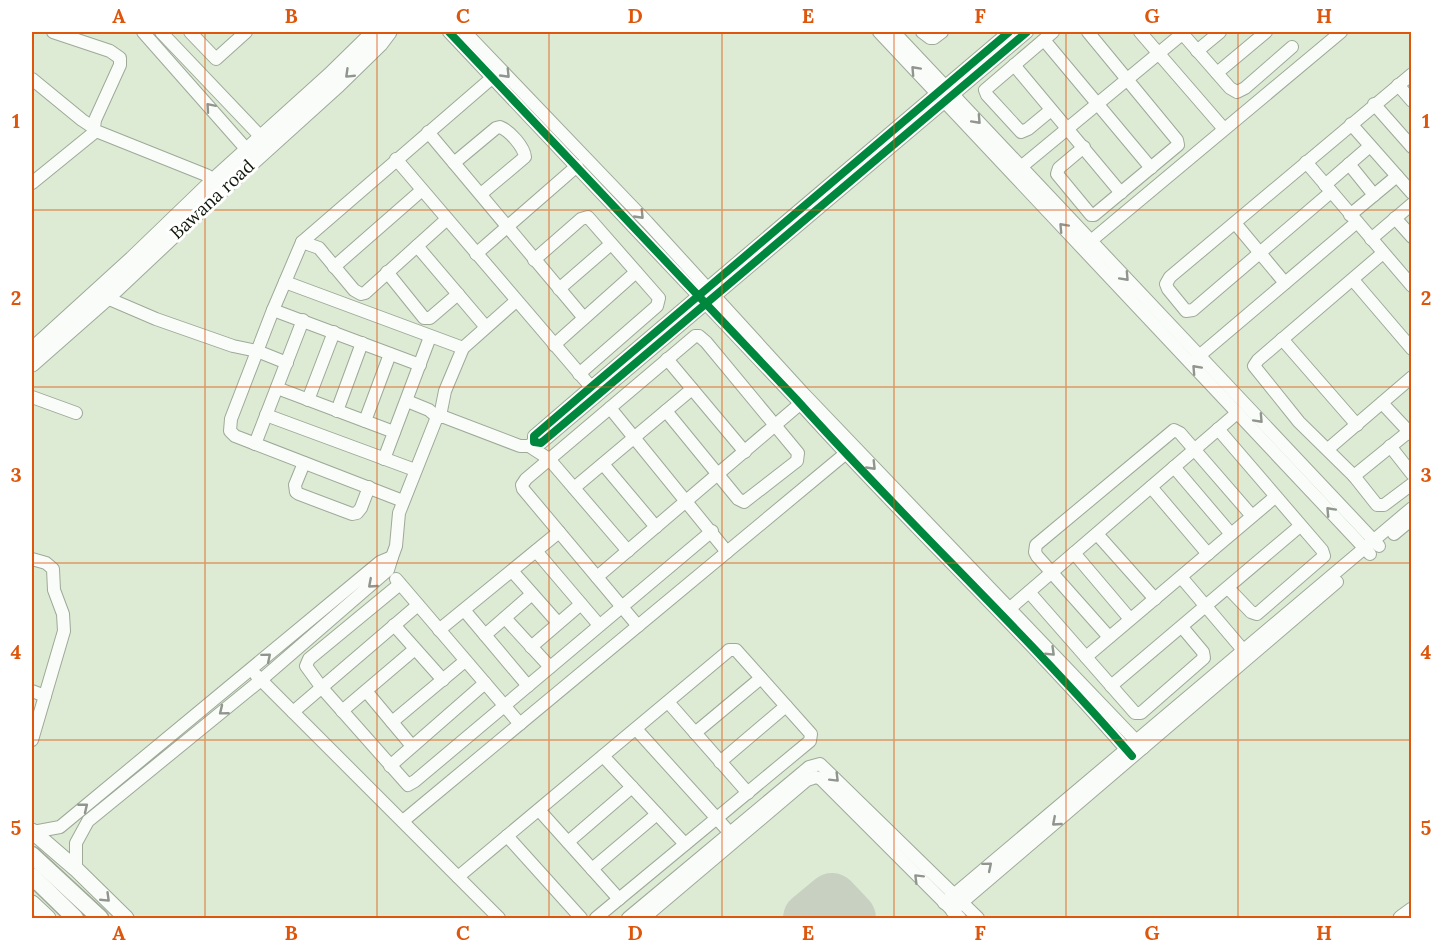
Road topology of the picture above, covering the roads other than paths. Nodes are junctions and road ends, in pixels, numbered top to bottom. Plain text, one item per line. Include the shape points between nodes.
1 (53, 32) edge
2 (143, 32) edge
3 (190, 32) edge
4 (246, 32) edge
5 (374, 32) edge
6 (389, 32) edge
7 (449, 32) edge
8 (465, 32) edge
9 (879, 32) edge
10 (894, 32) edge
11 (922, 32) edge
12 (942, 32) edge
13 (1009, 32) edge
14 (1028, 32) edge
15 (1088, 32) edge
16 (1140, 32) edge
17 (1220, 32) edge
18 (1266, 32) edge
19 (165, 33) edge
20 (1181, 33) edge
21 (1336, 33) edge
22 (1048, 36) edge
23 (155, 45) junction
24 (1292, 47) dead end
25 (1197, 51) junction
26 (1159, 53) junction
27 (1014, 65) junction
28 (1217, 73) junction
29 (1412, 74) edge
30 (493, 77) junction
31 (32, 79) edge
32 (1127, 79) junction
33 (1398, 85) junction
34 (945, 94) junction
35 (1412, 101) edge
36 (1098, 104) junction
37 (1374, 104) junction
38 (1052, 110) junction
39 (1352, 124) junction
40 (1068, 128) junction
41 (95, 129) junction
42 (1224, 129) junction
43 (428, 132) junction
44 (262, 138) junction
45 (1370, 146) junction
46 (1084, 147) junction
47 (1412, 147) edge
48 (248, 151) junction
49 (396, 159) junction
50 (1306, 162) junction
51 (454, 163) junction
52 (1349, 164) junction
53 (577, 166) junction
54 (1021, 167) junction
55 (1151, 168) junction
56 (1397, 176) junction
57 (32, 183) edge
58 (220, 183) junction
59 (1328, 189) junction
60 (422, 190) junction
61 (1120, 193) junction
62 (1412, 193) edge
63 (481, 194) junction
64 (1374, 195) junction
65 (1412, 204) edge
66 (1354, 218) junction
67 (1395, 218) junction
68 (447, 219) junction
69 (1235, 223) junction
70 (506, 227) junction
71 (1412, 237) edge
72 (1371, 238) junction
73 (302, 242) junction
74 (611, 244) junction
75 (1087, 244) junction
76 (417, 246) junction
77 (1260, 253) junction
78 (1383, 253) junction
79 (476, 254) junction
80 (534, 260) junction
81 (334, 267) junction
82 (387, 272) junction
83 (636, 272) junction
84 (1353, 280) junction
85 (285, 282) junction
86 (1285, 283) junction
87 (1412, 286) edge
88 (559, 289) junction
89 (458, 294) junction
90 (706, 295) junction
91 (107, 298) junction
92 (516, 301) junction
93 (273, 310) junction
94 (584, 318) junction
95 (303, 320) junction
96 (485, 326) junction
97 (333, 332) junction
98 (430, 337) junction
99 (1282, 339) junction
100 (362, 343) junction
101 (554, 345) junction
102 (463, 348) junction
103 (1412, 350) edge
104 (257, 351) junction
105 (34, 352) edge
106 (390, 354) junction
107 (1199, 356) junction
108 (666, 359) junction
109 (287, 363) junction
110 (420, 365) junction
111 (579, 374) junction
112 (1412, 377) edge
113 (591, 387) junction
114 (277, 388) junction
115 (692, 389) junction
116 (32, 397) edge
117 (308, 400) junction
118 (406, 401) junction
119 (1382, 403) junction
120 (801, 404) junction
121 (610, 408) junction
122 (338, 411) junction
123 (666, 411) junction
124 (76, 413) dead end
125 (1238, 413) junction
126 (266, 416) junction
127 (438, 416) junction
128 (365, 421) junction
129 (1357, 425) junction
130 (776, 427) junction
131 (1218, 429) junction
132 (394, 432) junction
133 (1410, 432) edge
134 (634, 438) junction
135 (255, 444) junction
136 (531, 444) junction
137 (1390, 447) junction
138 (1328, 449) junction
139 (850, 450) junction
140 (1194, 450) junction
141 (745, 452) junction
142 (384, 459) junction
143 (549, 459) junction
144 (304, 463) junction
145 (603, 464) junction
146 (1174, 468) junction
147 (415, 470) junction
148 (1412, 474) edge
149 (718, 475) junction
150 (1354, 476) junction
151 (1412, 484) edge
152 (369, 487) junction
153 (1151, 487) junction
154 (574, 488) junction
155 (1275, 497) junction
156 (403, 501) junction
157 (687, 501) junction
158 (1412, 508) edge
159 (1252, 516) junction
160 (1412, 519) edge
161 (1300, 526) junction
162 (656, 528) junction
163 (712, 531) junction
164 (560, 532) junction
165 (1097, 534) junction
166 (1231, 534) junction
167 (1372, 547) junction
168 (536, 551) junction
169 (628, 551) junction
170 (727, 552) junction
171 (1074, 553) junction
172 (1208, 554) junction
173 (392, 558) junction
174 (32, 559) edge
175 (388, 570) junction
176 (512, 571) junction
177 (1051, 573) junction
178 (597, 577) junction
179 (1181, 577) junction
180 (400, 584) junction
181 (1228, 588) junction
182 (1029, 591) junction
183 (532, 594) junction
184 (1155, 599) junction
185 (417, 604) junction
186 (581, 604) junction
187 (621, 607) junction
188 (1205, 607) junction
189 (1009, 609) junction
190 (464, 610) junction
191 (505, 618) junction
192 (1130, 620) junction
193 (558, 623) junction
194 (394, 625) junction
195 (599, 625) junction
196 (638, 626) junction
197 (1182, 627) junction
198 (439, 630) junction
199 (485, 635) junction
200 (1109, 637) junction
201 (531, 646) junction
202 (415, 649) junction
203 (1243, 650) junction
204 (1086, 657) junction
205 (465, 660) junction
206 (550, 667) junction
207 (251, 670) junction
208 (761, 678) junction
209 (261, 680) junction
210 (442, 680) junction
211 (485, 683) junction
212 (528, 686) junction
213 (1112, 686) junction
214 (322, 688) junction
215 (32, 691) edge
216 (366, 691) junction
217 (45, 696) junction
218 (668, 702) junction
219 (504, 706) junction
220 (786, 706) junction
221 (342, 711) junction
222 (293, 712) junction
223 (392, 722) junction
224 (520, 724) junction
225 (636, 729) junction
226 (695, 733) junction
227 (32, 740) edge
228 (412, 747) junction
229 (1134, 748) junction
230 (603, 756) junction
231 (720, 762) junction
232 (390, 766) junction
233 (632, 787) junction
234 (748, 793) junction
235 (539, 810) junction
236 (657, 814) junction
237 (717, 818) junction
238 (402, 821) junction
239 (32, 831) edge
240 (730, 833) junction
241 (507, 836) junction
242 (568, 842) junction
243 (685, 844) junction
244 (34, 865) edge
245 (592, 868) junction
246 (76, 869) junction
247 (458, 877) junction
248 (619, 899) junction
249 (32, 903) edge
250 (954, 906) edge
251 (1412, 910) edge
252 (48, 918) edge
253 (75, 918) edge
254 (100, 918) edge
255 (126, 918) edge
256 (499, 918) edge
257 (581, 918) edge
258 (596, 918) edge
259 (628, 918) edge
260 (644, 918) edge
261 (978, 918) edge
262 (1401, 918) edge

1 - 41 street via 120,58
2 - 23 street
3 - 4 street via 216,58
5 - 44 main road, Bawana road
6 -> 58 main road, Bawana road via 338,85
7 - 30 street
8 -> 90 street
34 -> 9 street
10 - 34 street
11 - 12 street via 930,38
13 - 34 street
14 - 34 street
15 - 32 street
16 - 26 street
17 - 25 street
18 - 28 street
19 - 23 street
19 - 44 street
20 - 25 street
20 - 26 street
21 - 42 street
22 - 27 street
22 - 36 street
48 -> 23 street
24 - 28 street via 1241,91 1233,91
25 - 28 street
26 - 32 street
26 - 42 street
27 - 38 street
27 - 38 street via 987,87 987,95 1021,132
29 - 33 street
30 - 43 street
30 - 53 street
31 - 41 street
32 - 36 street
32 - 55 street via 1178,145
33 - 35 street
33 - 37 street
34 -> 54 street
75 -> 34 street
34 - 90 street
36 - 40 street
36 - 55 street
37 - 39 street
37 - 47 street
38 - 40 street
39 - 45 street
39 - 50 street
40 - 46 street
40 - 54 street
41 - 57 street
41 - 58 street
42 - 75 street
43 - 49 street
43 - 51 street
44 - 48 main road, Bawana road
45 - 52 street
45 - 56 street
46 - 61 street
46 - 61 street via 1058,171 1065,186 1090,216
48 - 58 main road, Bawana road
49 - 60 street
49 - 73 street
50 - 59 street
50 - 69 street
51 - 63 street
51 - 63 street via 496,128 507,130 525,157
52 - 59 street
52 - 64 street
53 - 70 street
53 - 90 street
54 - 75 street
55 - 61 street
56 - 62 street
56 - 64 street
58 - 91 main road, Bawana road
58 - 105 main road, Bawana road
59 - 66 street
59 - 77 street
60 - 68 street
60 - 81 street
63 - 70 street
64 - 66 street
65 - 67 street
66 - 72 street
66 - 86 street
67 - 71 street
67 - 72 street
68 - 76 street
68 - 79 street
69 - 77 street
69 - 77 street via 1167,280 1168,289 1183,308 1193,310
70 - 79 street
70 - 80 street
72 - 78 street
73 - 81 street via 319,248
73 - 85 street
74 - 80 street via 585,216
74 - 83 street
74 - 88 street
75 -> 107 street
125 -> 75 street
76 - 82 street
76 - 89 street
77 - 86 street
78 - 84 street
78 - 87 street
79 - 92 street
80 - 88 street
81 - 82 street via 361,294
82 - 89 street via 424,318 430,318
83 - 94 street
83 - 111 street via 659,298 657,306
84 - 99 street
84 - 103 street
85 - 93 street
85 - 98 street
86 - 107 street
88 - 94 street
89 - 96 street
90 - 113 street
90 - 120 street
90 - 136 street via 541,443
90 - 139 street
91 - 104 street via 175,326
91 - 105 main road, Bawana road
92 - 96 street
92 - 101 street
93 - 95 street
93 - 104 street
94 - 101 street
95 - 97 street
95 - 109 street
96 - 102 street
97 - 100 street
97 - 117 street
98 - 102 street
98 - 110 street
99 - 129 street
99 - 138 street via 1255,363 1255,369 1303,427
100 - 106 street
100 - 122 street
101 - 111 street
102 - 127 street
104 - 109 street
104 - 135 street via 230,423 232,434
106 - 110 street
106 - 128 street
107 -> 167 street
108 - 115 street
108 - 121 street
108 - 130 street via 691,338 703,339
109 - 114 street
110 - 118 street
111 - 113 street
112 - 119 street
113 - 136 street via 534,436
114 - 117 street
114 - 126 street
115 - 123 street
115 - 141 street
116 - 124 street
117 - 122 street
118 - 127 street
118 - 132 street
119 - 129 street
119 - 133 street
120 - 130 street
120 - 139 street
121 - 134 street
121 - 143 street
122 - 128 street
123 - 134 street
123 - 149 street
125 - 131 street
167 -> 125 street
126 - 135 street
126 - 142 street
127 - 136 street via 515,444
127 - 147 street
128 - 132 street
129 - 138 street
130 - 141 street
130 - 149 street via 798,453 793,464 744,502
131 - 140 street
131 - 155 street
132 - 142 street
133 - 137 street
134 - 145 street
134 - 157 street
135 - 144 street
136 - 143 street
137 - 148 street
137 - 150 street
138 - 150 street
139 - 170 street
139 -> 189 street
139 - 229 street via 1013,626
140 - 146 street
140 - 159 street
140 - 177 street via 1177,431 1171,431 1036,545 1035,552
141 - 149 street
142 - 147 street
143 - 154 street
143 - 164 street via 522,486
144 - 152 street
144 - 152 street via 294,485 296,492 352,514 361,508
145 - 154 street
145 - 162 street
146 - 153 street
146 - 166 street
147 - 156 street
149 - 157 street
150 - 151 street via 1380,506
152 - 156 street
153 - 165 street
153 - 172 street
154 - 169 street
155 - 159 street
155 - 161 street
156 - 173 street
157 - 162 street
157 - 163 street
158 - 167 street
159 - 166 street
160 - 167 street
161 - 181 street
161 - 181 street via 1324,556 1261,612 1251,612
162 - 169 street
163 - 170 street
163 - 187 street
164 - 168 street
164 - 178 street
165 - 171 street
165 - 184 street
166 - 172 street
167 - 203 street
167 - 229 street
168 - 176 street
168 - 186 street
169 - 178 street
170 - 196 street
171 - 177 street
171 - 192 street
172 - 179 street
173 - 175 street
207 -> 173 street via 380,562
174 - 217 street via 53,569 54,590 63,614 64,636
175 - 180 street
175 -> 209 street
176 - 183 street
176 - 190 street
177 - 182 street
177 - 200 street
178 - 187 street
179 - 184 street
179 - 188 street
180 - 185 street
180 - 214 street via 309,658 308,670
181 - 188 street
182 - 189 street
182 - 204 street
183 - 191 street
183 - 193 street
184 - 192 street
185 - 194 street
185 - 198 street
186 - 193 street
186 - 195 street
187 - 195 street
187 - 196 street
188 - 197 street
188 - 203 street
189 -> 229 street
190 - 198 street
190 - 199 street
191 - 199 street
191 - 201 street
192 - 200 street
193 - 201 street
194 - 202 street
194 - 214 street
195 - 206 street
196 - 224 street
197 - 213 street
197 - 213 street via 1204,658 1141,713 1135,713
198 - 205 street
199 - 212 street
200 - 204 street
201 - 206 street
202 - 210 street
202 - 216 street
203 - 229 street
204 - 213 street
205 - 210 street
205 - 211 street
206 - 212 street
207 - 209 street
239 -> 207 street via 60,827
208 - 218 street via 733,649
208 - 220 street
208 - 226 street
209 - 222 street
209 -> 246 street via 88,821 76,843
210 - 223 street
211 - 219 street
211 - 228 street
212 - 219 street
214 - 221 street
214 - 222 street
215 - 217 street
216 - 221 street
216 - 223 street
217 - 227 street
218 - 225 street
218 - 226 street
219 - 224 street
219 - 232 street via 410,784 404,783
220 - 231 street
220 - 234 street via 812,738
221 - 232 street
222 - 238 street
223 - 228 street
224 - 238 street
225 - 230 street
225 - 237 street
226 - 231 street
228 - 232 street
229 - 250 street
230 - 233 street
230 - 235 street
231 - 234 street
233 - 236 street
233 - 242 street
234 - 237 street
235 - 241 street
235 - 242 street
236 - 243 street
236 - 245 street
237 - 240 street
237 - 243 street
238 - 247 street
239 - 246 main road
240 -> 250 street via 809,767 820,764
240 - 259 street
241 - 247 street
241 - 257 street
242 - 245 street
243 - 248 street
244 - 253 highway
244 - 254 highway
245 - 248 street
246 -> 255 main road
247 - 256 street
248 - 258 street
249 - 252 main road
250 -> 260 street via 821,779 811,777
250 - 261 street
251 - 262 main road

